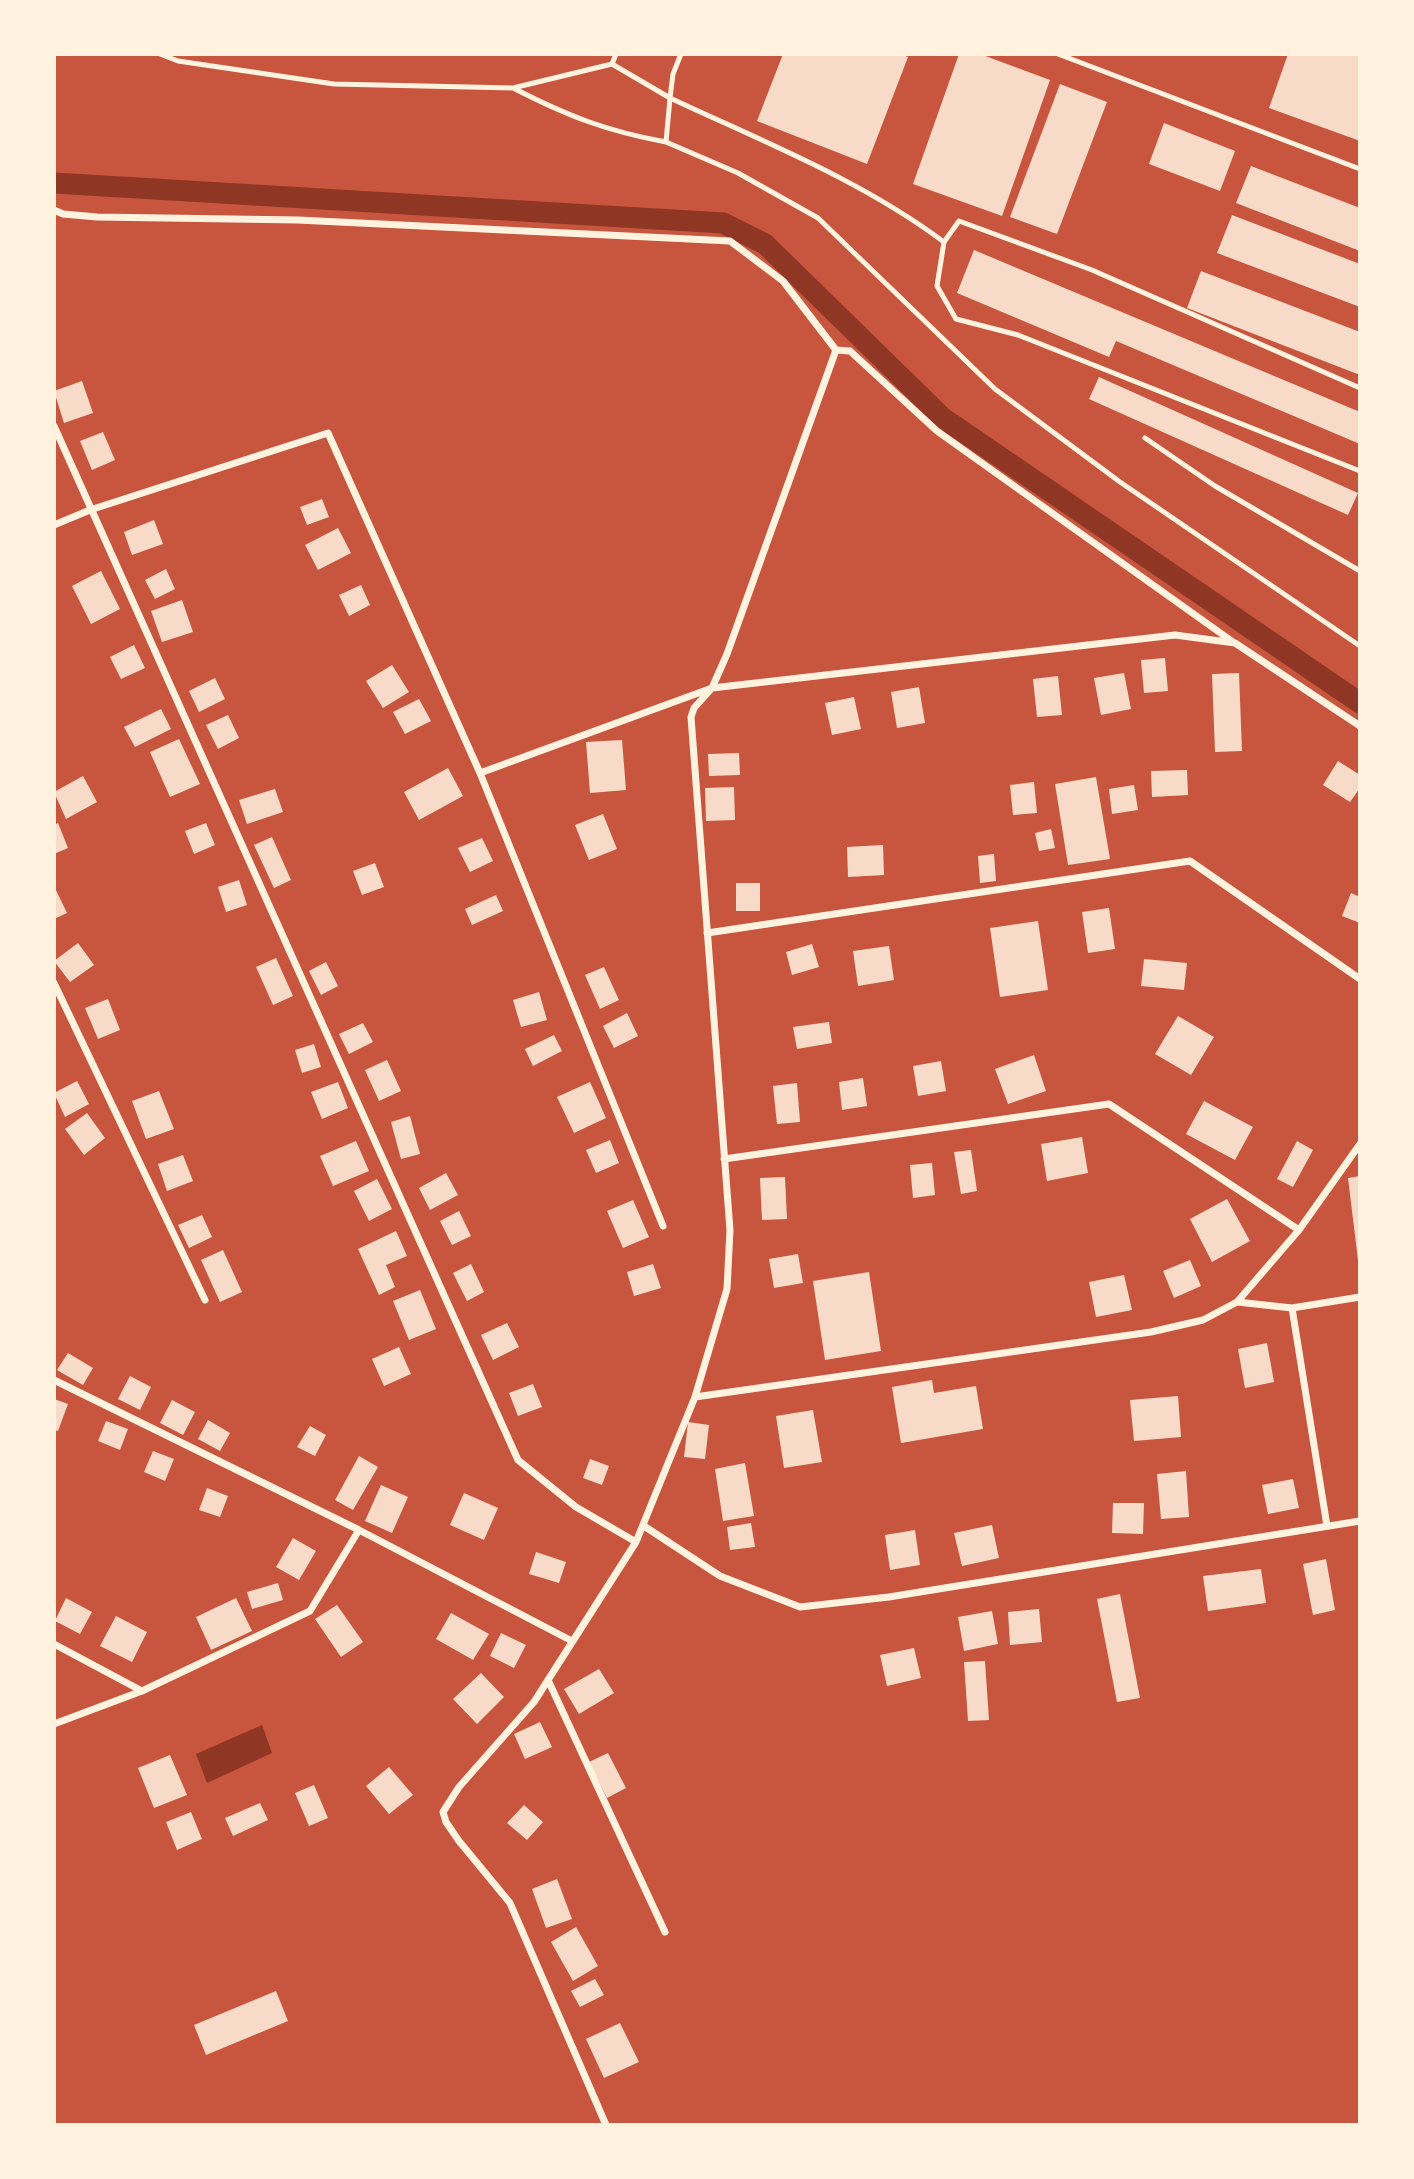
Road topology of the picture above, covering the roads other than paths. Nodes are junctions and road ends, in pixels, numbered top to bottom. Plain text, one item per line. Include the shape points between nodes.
1 (160, 54) edge
2 (617, 54) edge
3 (681, 54) edge
4 (1058, 54) edge
5 (612, 64) junction
6 (513, 88) junction
7 (670, 97) junction
8 (666, 142) junction
9 (1360, 169) edge
10 (54, 210) edge
11 (944, 242) junction
12 (836, 351) junction
13 (1360, 388) edge
14 (54, 426) edge
15 (1145, 438) dead end
16 (1360, 471) edge
17 (90, 510) junction
18 (54, 524) edge
19 (1360, 571) edge
20 (1235, 643) junction
21 (1360, 646) edge
22 (712, 688) junction
23 (1360, 726) edge
24 (480, 773) junction
25 (707, 933) junction
26 (1360, 979) edge
27 (54, 983) edge
28 (1360, 1144) edge
29 (724, 1159) junction
30 (663, 1226) dead end
31 (1299, 1230) junction
32 (1360, 1297) edge
33 (205, 1300) dead end
34 (1237, 1302) junction
35 (1292, 1308) junction
36 (54, 1380) edge
37 (695, 1396) junction
38 (1360, 1521) edge
39 (644, 1526) junction
40 (1327, 1526) junction
41 (359, 1530) junction
42 (636, 1542) junction
43 (572, 1642) junction
44 (54, 1644) edge
45 (548, 1680) junction
46 (142, 1691) junction
47 (54, 1724) edge
48 (665, 1932) dead end
49 (606, 2125) edge

1 - 6 lane via 178,61 334,84
2 - 5 lane
3 - 7 lane
4 - 9 lane
5 - 6 lane
5 - 7 lane
6 - 8 lane via 612,132
7 - 8 lane
7 - 11 lane via 848,181 905,213
8 - 21 lane via 738,173 818,218 995,388 1131,490
10 - 12 street via 97,217 298,220 730,241 783,281
11 - 13 lane via 959,221 1092,270
11 - 16 lane via 937,286 956,320 1018,335
12 - 20 street via 850,351 937,431
12 - 22 street
14 - 17 street
15 - 19 lane via 1215,486
17 - 18 street
17 - 24 street via 328,433
17 - 42 street via 517,1460 576,1507
20 - 22 street via 1175,635
20 - 23 street
22 - 24 street
22 - 25 street via 694,708 690,731
24 - 30 street
25 - 26 street via 1190,861
25 - 29 street
27 - 33 street
28 - 31 street
29 - 31 street via 1109,1104
29 - 37 street via 730,1230 727,1289
31 - 34 street
32 - 35 street
34 - 35 street
34 - 37 street via 1203,1320 1151,1332
35 - 40 street
36 - 41 street
37 - 39 street
38 - 40 street
39 - 40 street via 720,1576 800,1607 889,1597
39 - 42 street
41 - 43 street
41 - 46 street via 310,1611
42 - 43 street
43 - 45 street
44 - 46 street
45 - 48 street
45 - 49 street via 443,1812 459,1841 510,1903
46 - 47 street

